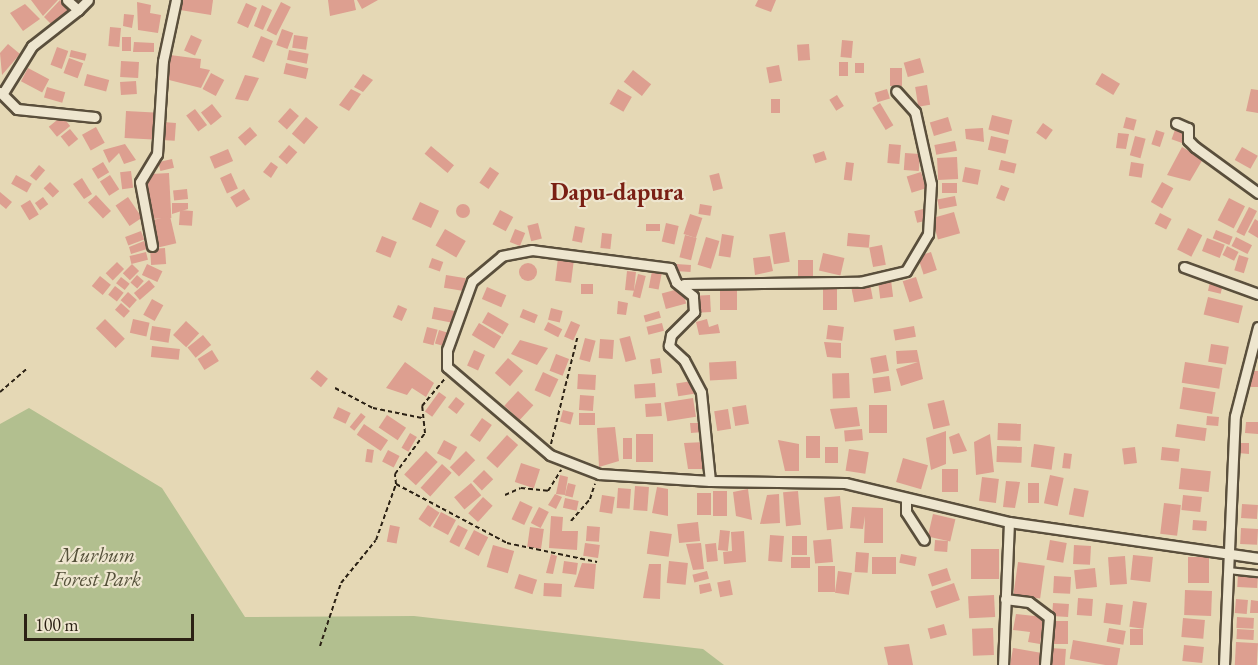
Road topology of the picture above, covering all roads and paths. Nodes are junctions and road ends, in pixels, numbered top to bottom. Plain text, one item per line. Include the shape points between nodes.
1 (67, 0) edge
2 (88, 0) edge
3 (176, 0) edge
4 (78, 10) junction
5 (896, 91) dead end
6 (1, 92) edge
7 (95, 117) dead end
8 (1176, 123) dead end
9 (1258, 193) edge
10 (152, 246) dead end
11 (1184, 267) dead end
12 (681, 284) junction
13 (1258, 294) edge
14 (1258, 327) edge
15 (578, 335) dead end
16 (28, 369) dead end
17 (452, 374) junction
18 (335, 388) dead end
19 (0, 392) edge
20 (422, 418) junction
21 (550, 455) junction
22 (565, 462) junction
23 (599, 474) junction
24 (710, 481) junction
25 (396, 484) junction
26 (505, 495) dead end
27 (906, 499) junction
28 (571, 521) dead end
29 (1009, 522) junction
30 (924, 540) dead end
31 (1227, 554) junction
32 (1258, 558) edge
33 (597, 561) dead end
34 (1226, 570) junction
35 (1258, 573) edge
36 (1005, 599) junction
37 (321, 646) dead end
38 (1003, 665) edge
39 (1045, 665) edge
40 (1224, 665) edge

1 - 4 street
2 - 4 street
3 - 10 street via 163,61 158,154 140,182
4 - 6 street via 32,46
5 - 12 street via 915,112 931,184 928,234 906,272 860,282
6 - 7 street via 17,109
8 - 9 street via 1188,128 1195,147
11 - 13 street
12 - 17 street via 667,265 545,250 502,256 472,281 447,350
12 - 24 street via 691,292 694,312 671,335 669,346 684,360 701,392
14 - 31 street via 1236,405
15 - 21 path
16 - 19 path
17 - 20 path via 422,406
17 - 21 street
18 - 20 path via 373,408
20 - 25 path via 425,433 395,474
21 - 22 street
22 - 23 street
22 - 26 path via 548,491 521,488
23 - 24 street
23 - 28 path via 590,499
24 - 27 street via 845,483
25 - 33 path via 507,543
25 - 37 path via 376,540 341,583
27 - 29 street
27 - 30 street via 906,512
29 - 31 street
29 - 36 street
31 - 32 street
31 - 34 street
34 - 35 lane
34 - 40 street
36 - 38 street
36 - 39 street via 1029,602 1048,617

